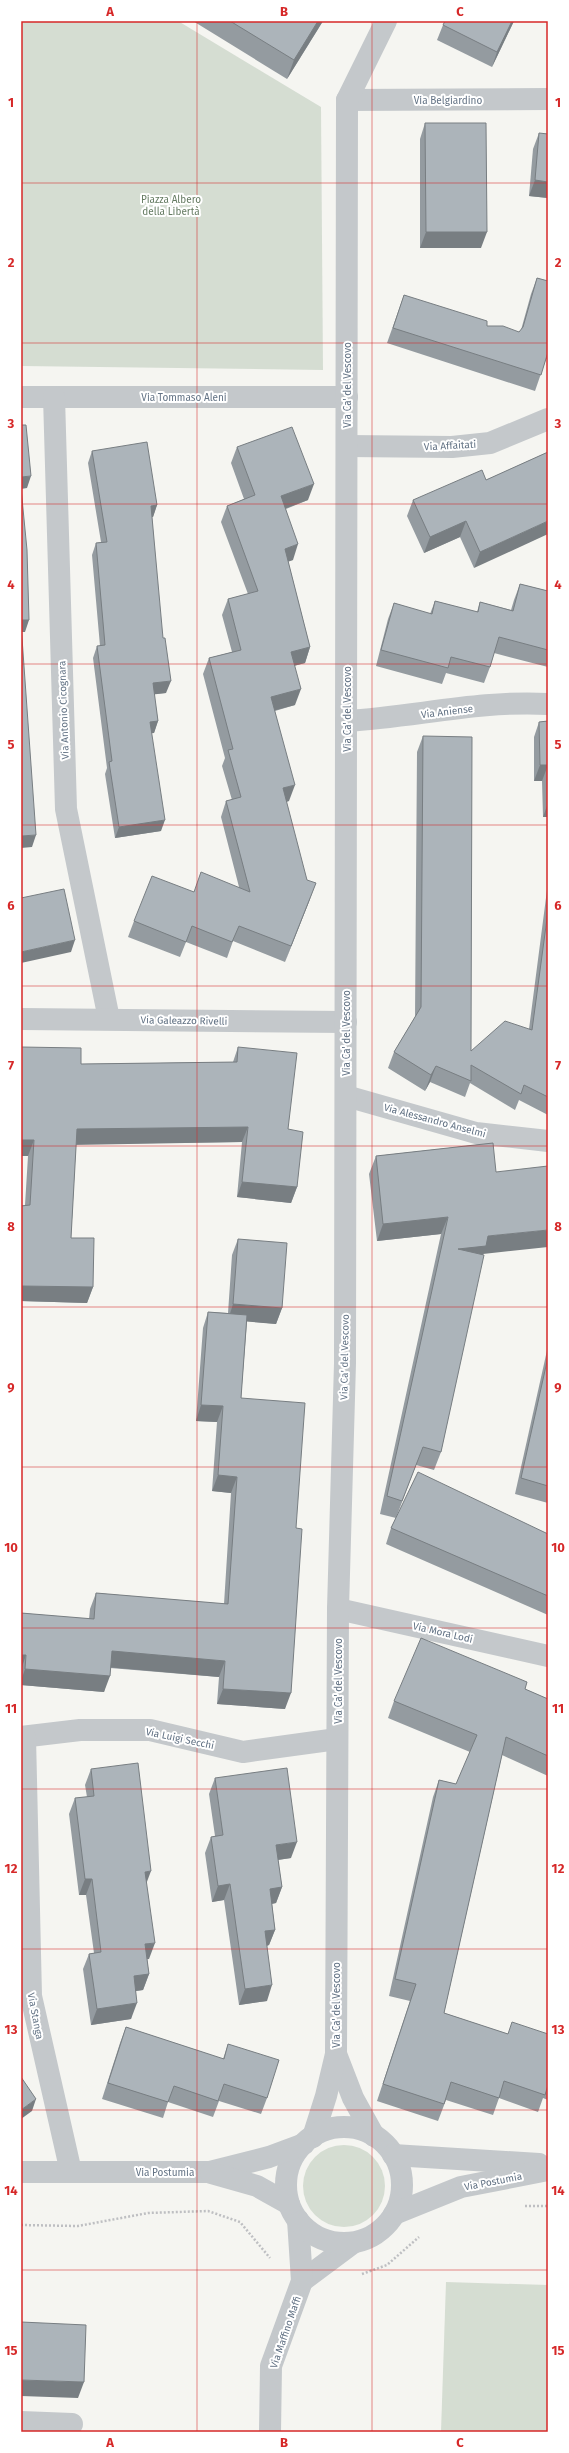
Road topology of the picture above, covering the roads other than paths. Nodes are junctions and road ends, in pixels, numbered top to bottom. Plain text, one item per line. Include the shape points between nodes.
1 (386, 21) edge
2 (548, 99) edge
3 (347, 100) junction
4 (21, 397) edge
5 (54, 397) junction
6 (347, 397) junction
7 (548, 418) edge
8 (347, 446) junction
9 (548, 704) edge
10 (347, 721) junction
11 (21, 1019) edge
12 (109, 1019) junction
13 (346, 1022) junction
14 (346, 1096) junction
15 (548, 1141) edge
16 (338, 1609) junction
17 (548, 1656) edge
18 (23, 1737) edge
19 (338, 1739) junction
20 (26, 1997) edge
21 (336, 2054) junction
22 (374, 2136) junction
23 (308, 2140) junction
24 (393, 2155) junction
25 (548, 2164) edge
26 (548, 2170) edge
27 (21, 2172) edge
28 (71, 2172) junction
29 (210, 2172) junction
30 (293, 2212) junction
31 (394, 2214) junction
32 (353, 2243) junction
33 (302, 2281) junction
34 (21, 2422) edge
35 (72, 2424) dead end
36 (270, 2432) edge

1 - 3 street, Via Ca' del Vescovo
2 - 3 street, Via Belgiardino
3 - 6 street, Via Ca' del Vescovo
4 - 5 street, Via Tommaso Aleni
5 - 6 street, Via Tommaso Aleni
5 - 12 street, Via Antonio Cicognara via 66,809
6 - 8 street, Via Ca' del Vescovo
7 - 8 street, Via Affaitati via 490,443 452,447
8 - 10 street, Via Ca' del Vescovo
9 - 10 street, Via Aniense via 525,702 390,719
10 - 13 street, Via Ca' del Vescovo
11 - 12 street, Via Galeazzo Rivelli
12 - 13 street, Via Galeazzo Rivelli
13 - 14 street, Via Ca' del Vescovo
14 - 15 street, Via Alessandro Anselmi via 476,1133
14 - 16 street, Via Ca' del Vescovo via 345,1363
16 - 17 street, Via Mora Lodi
16 - 19 street, Via Ca' del Vescovo
18 - 19 street, Via Luigi Secchi via 80,1730 150,1730 243,1752
18 - 20 street, Via Stanga
19 - 21 street, Via Ca' del Vescovo
20 - 28 street, Via Stanga
21 - 22 street, Via Ca' del Vescovo via 353,2098
21 - 23 street, Via Ca' del Vescovo via 326,2096
22 - 23 street, Via Postumia via 344,2128 328,2130
22 - 24 street, Via Postumia via 385,2144
23 - 29 street, Via Postumia via 269,2157
23 - 30 street via 294,2156 288,2172 286,2188
24 - 25 street, Via Postumia
24 - 31 street, Via Postumia via 402,2184 400,2200
26 - 31 street, Via Postumia via 461,2187
27 - 28 street, Via Postumia
28 - 29 street, Via Postumia
29 - 30 street, Via Postumia via 257,2186
30 - 32 street, Via Postumia via 309,2232 322,2239 337,2243
30 - 33 street, Via Maffino Maffi
31 - 32 street, Via Postumia via 370,2237
32 - 33 street
33 - 36 street, Via Maffino Maffi via 271,2366
34 - 35 street

